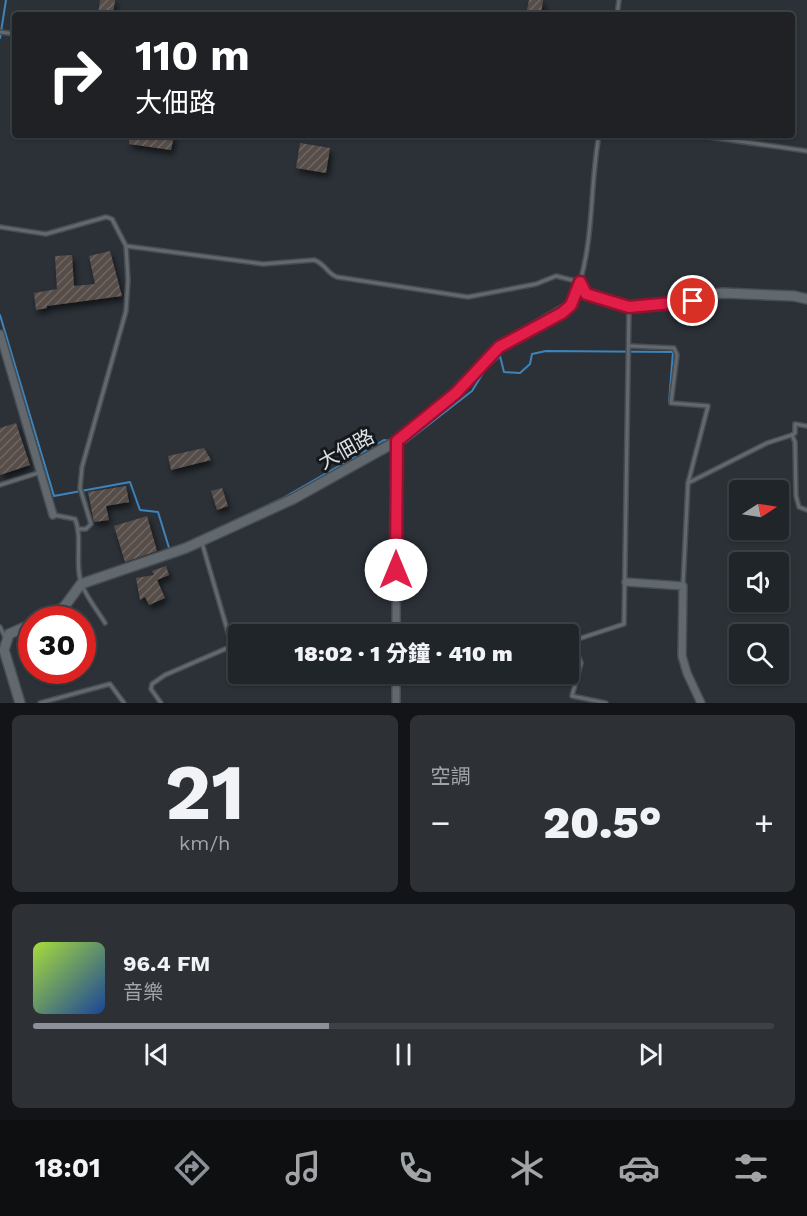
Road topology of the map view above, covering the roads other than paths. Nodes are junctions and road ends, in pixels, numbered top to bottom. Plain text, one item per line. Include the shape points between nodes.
1 (598, 138) edge
2 (716, 138) edge
3 (807, 151) edge
4 (0, 227) edge
5 (126, 246) junction
6 (580, 282) junction
7 (807, 300) edge
8 (629, 307) junction
9 (0, 334) edge
10 (630, 346) junction
11 (807, 426) edge
12 (792, 435) junction
13 (397, 441) junction
14 (41, 472) junction
15 (688, 483) junction
16 (0, 485) edge
17 (807, 510) edge
18 (53, 515) joint
19 (79, 529) junction
20 (201, 541) junction
21 (626, 582) junction
22 (81, 584) junction
23 (683, 586) junction
24 (65, 606) edge
25 (105, 622) dead end
26 (396, 624) edge
27 (0, 627) edge
28 (18, 632) edge
29 (6, 639) junction
30 (396, 684) edge
31 (20, 703) edge
32 (40, 703) edge
33 (124, 703) edge
34 (161, 703) edge
35 (396, 703) edge
36 (606, 703) edge
37 (701, 703) edge

1 - 6 lane via 589,239
2 - 3 lane
4 - 5 lane via 46,234 106,217 112,219
5 - 6 lane via 263,264 314,260 322,262 331,276 337,278 468,297 536,284 556,276
5 - 19 lane via 126,310 82,467 80,488 91,524 86,530
6 - 8 street via 586,294
6 - 13 street, 大佃路 via 571,305 499,347 456,393
7 - 8 street via 723,293 681,303
8 - 10 lane
9 - 14 street
10 - 15 lane via 674,348 677,355 671,403 708,406
10 - 21 lane
11 - 12 lane via 795,424
12 - 15 lane via 767,443
12 - 17 lane via 795,496 799,507
13 - 20 street, 大佃路 via 294,499
13 - 26 street
14 - 16 lane
14 - 18 street
15 - 23 lane
18 - 19 lane via 75,519
19 - 22 lane
20 - 22 street, 大佃路
20 - 34 lane via 232,646 152,684 151,689
21 - 23 street
21 - 36 lane via 624,624 572,641 581,663 572,696
22 - 24 street
22 - 25 lane
23 - 37 street via 682,656
27 - 29 lane
28 - 29 street
29 - 31 street via 4,650
30 - 35 street
32 - 33 lane via 110,684

